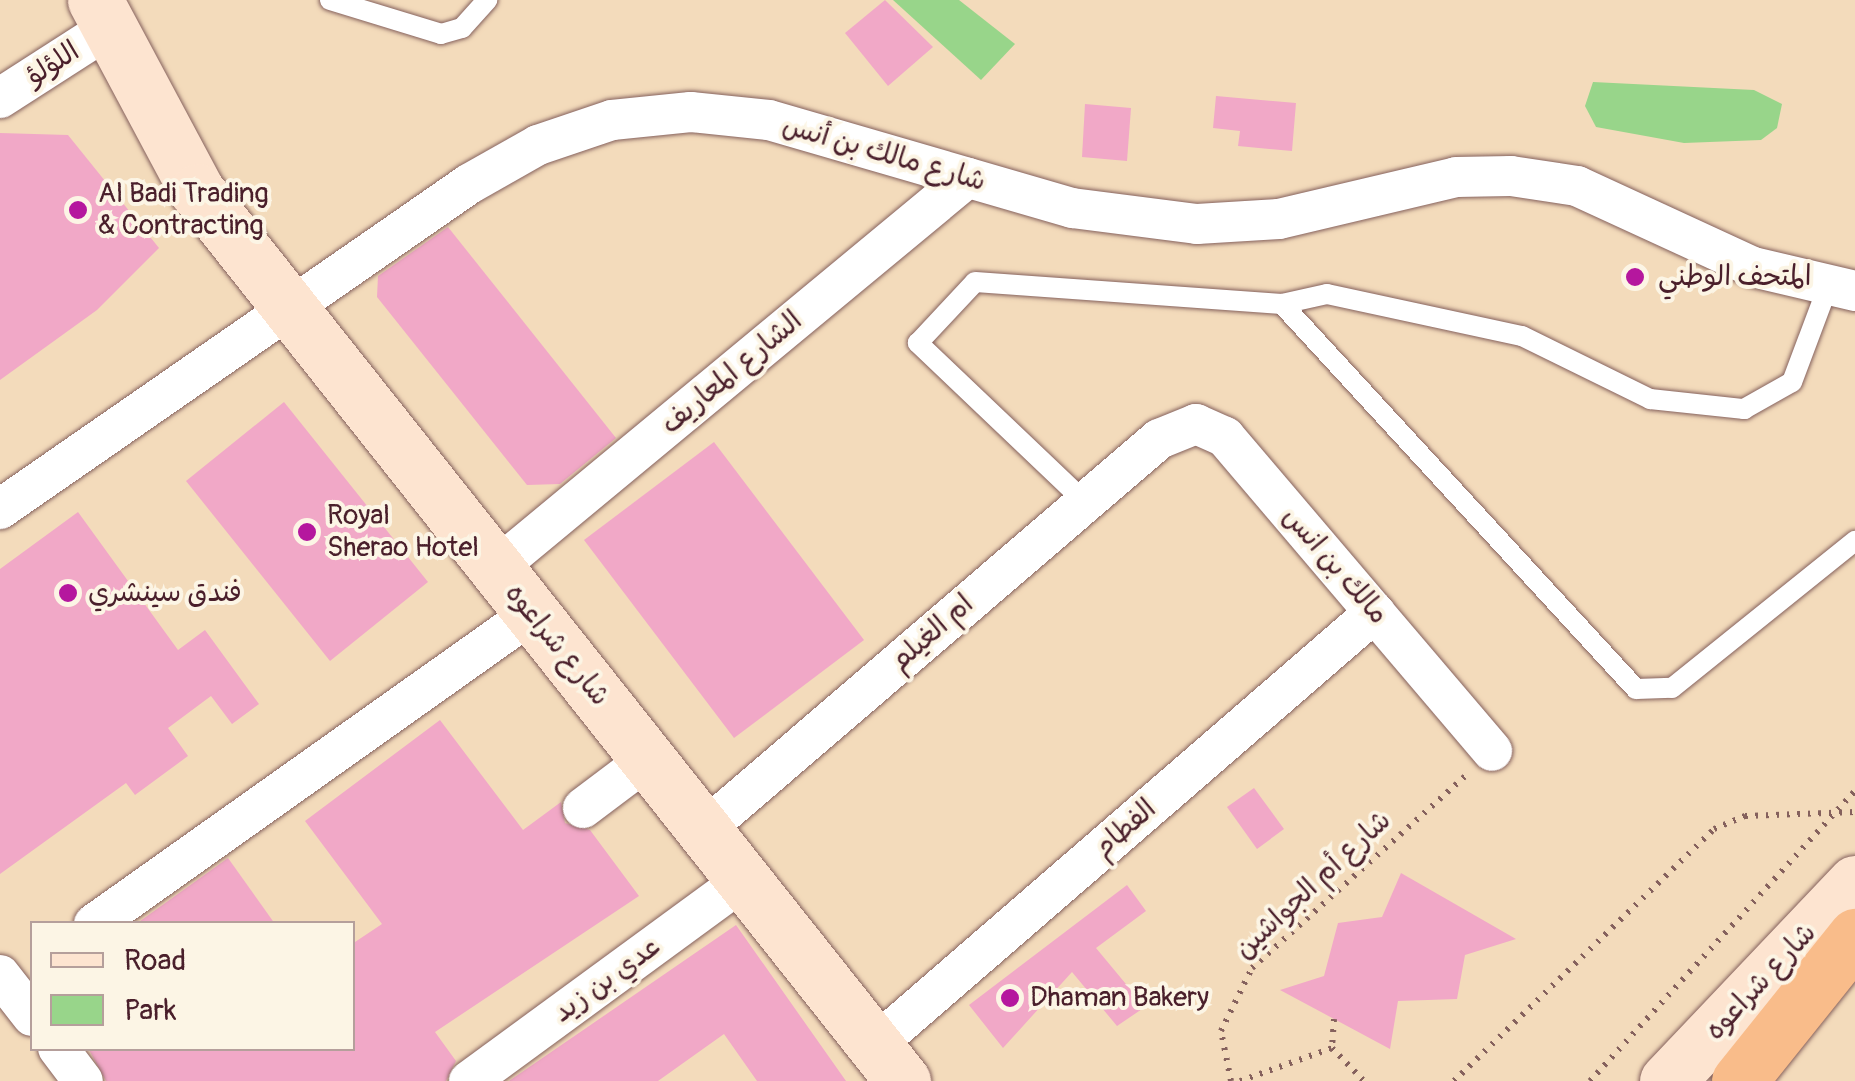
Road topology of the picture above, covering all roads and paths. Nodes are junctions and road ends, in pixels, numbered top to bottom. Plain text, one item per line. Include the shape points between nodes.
1 (330, 0) edge
2 (487, 0) edge
3 (100, 15) edge
4 (0, 98) edge
5 (967, 178) junction
6 (1841, 290) edge
7 (285, 304) junction
8 (1282, 304) junction
9 (1158, 439) joint
10 (1085, 502) junction
11 (0, 509) edge
12 (1855, 542) edge
13 (496, 568) junction
14 (1375, 612) junction
15 (530, 614) junction
16 (1492, 751) joint
17 (648, 758) junction
18 (1855, 791) edge
19 (583, 808) dead end
20 (1855, 812) edge
21 (1830, 813) junction
22 (706, 828) junction
23 (745, 879) junction
24 (1855, 883) edge
25 (98, 921) edge
26 (1855, 936) edge
27 (1855, 990) edge
28 (1334, 1019) dead end
29 (1332, 1048) junction
30 (60, 1051) edge
31 (889, 1063) edge
32 (83, 1081) edge
33 (470, 1081) edge
34 (1231, 1081) edge
35 (1240, 1081) edge
36 (1364, 1081) edge
37 (1454, 1081) edge
38 (1590, 1081) edge
39 (1667, 1081) edge
40 (1740, 1081) edge
41 (1750, 1081) edge

1 - 2 lane via 441,34 462,28
3 - 4 street, اللؤلؤ
3 - 7 street, شارع شراعوه via 197,191
5 - 6 street, شارع مالك بن أنس via 1072,208 1198,224 1278,218 1456,178 1512,176 1577,186 1753,267
5 - 7 street, شارع مالك بن أنس via 769,120 690,112 612,120 538,145
5 - 13 street, الشارع المعاريف
6 - 8 lane via 1792,382 1744,409 1650,399 1522,336 1328,294
7 - 11 street, شارع مالك بن أنس
7 - 13 street, شارع شراعوه
8 - 10 lane via 976,282 943,311 919,336 921,349
8 - 12 lane via 1636,688 1672,688
9 - 10 street, ام الغيلم
9 - 14 street, مالك بن انس via 1196,424 1224,437
10 - 22 street, ام الغيلم
13 - 15 street, شارع شراعوه
14 - 16 street, مالك بن انس
14 - 31 street, الفطام
15 - 17 street, شارع شراعوه
15 - 25 street
16 - 34 path, شارع أم الجواشين via 1252,968 1221,1031
17 - 19 street
17 - 22 street, شارع شراعوه
18 - 21 path
20 - 21 path
21 - 37 path via 1745,816 1714,829
21 - 38 path
22 - 23 street, شارع شراعوه
23 - 31 street, شارع شراعوه
23 - 33 street, عدي بن زيد
24 - 39 street, شارع شراعوه
26 - 40 highway
27 - 41 highway
28 - 29 path
29 - 35 path
29 - 36 path
30 - 32 street

